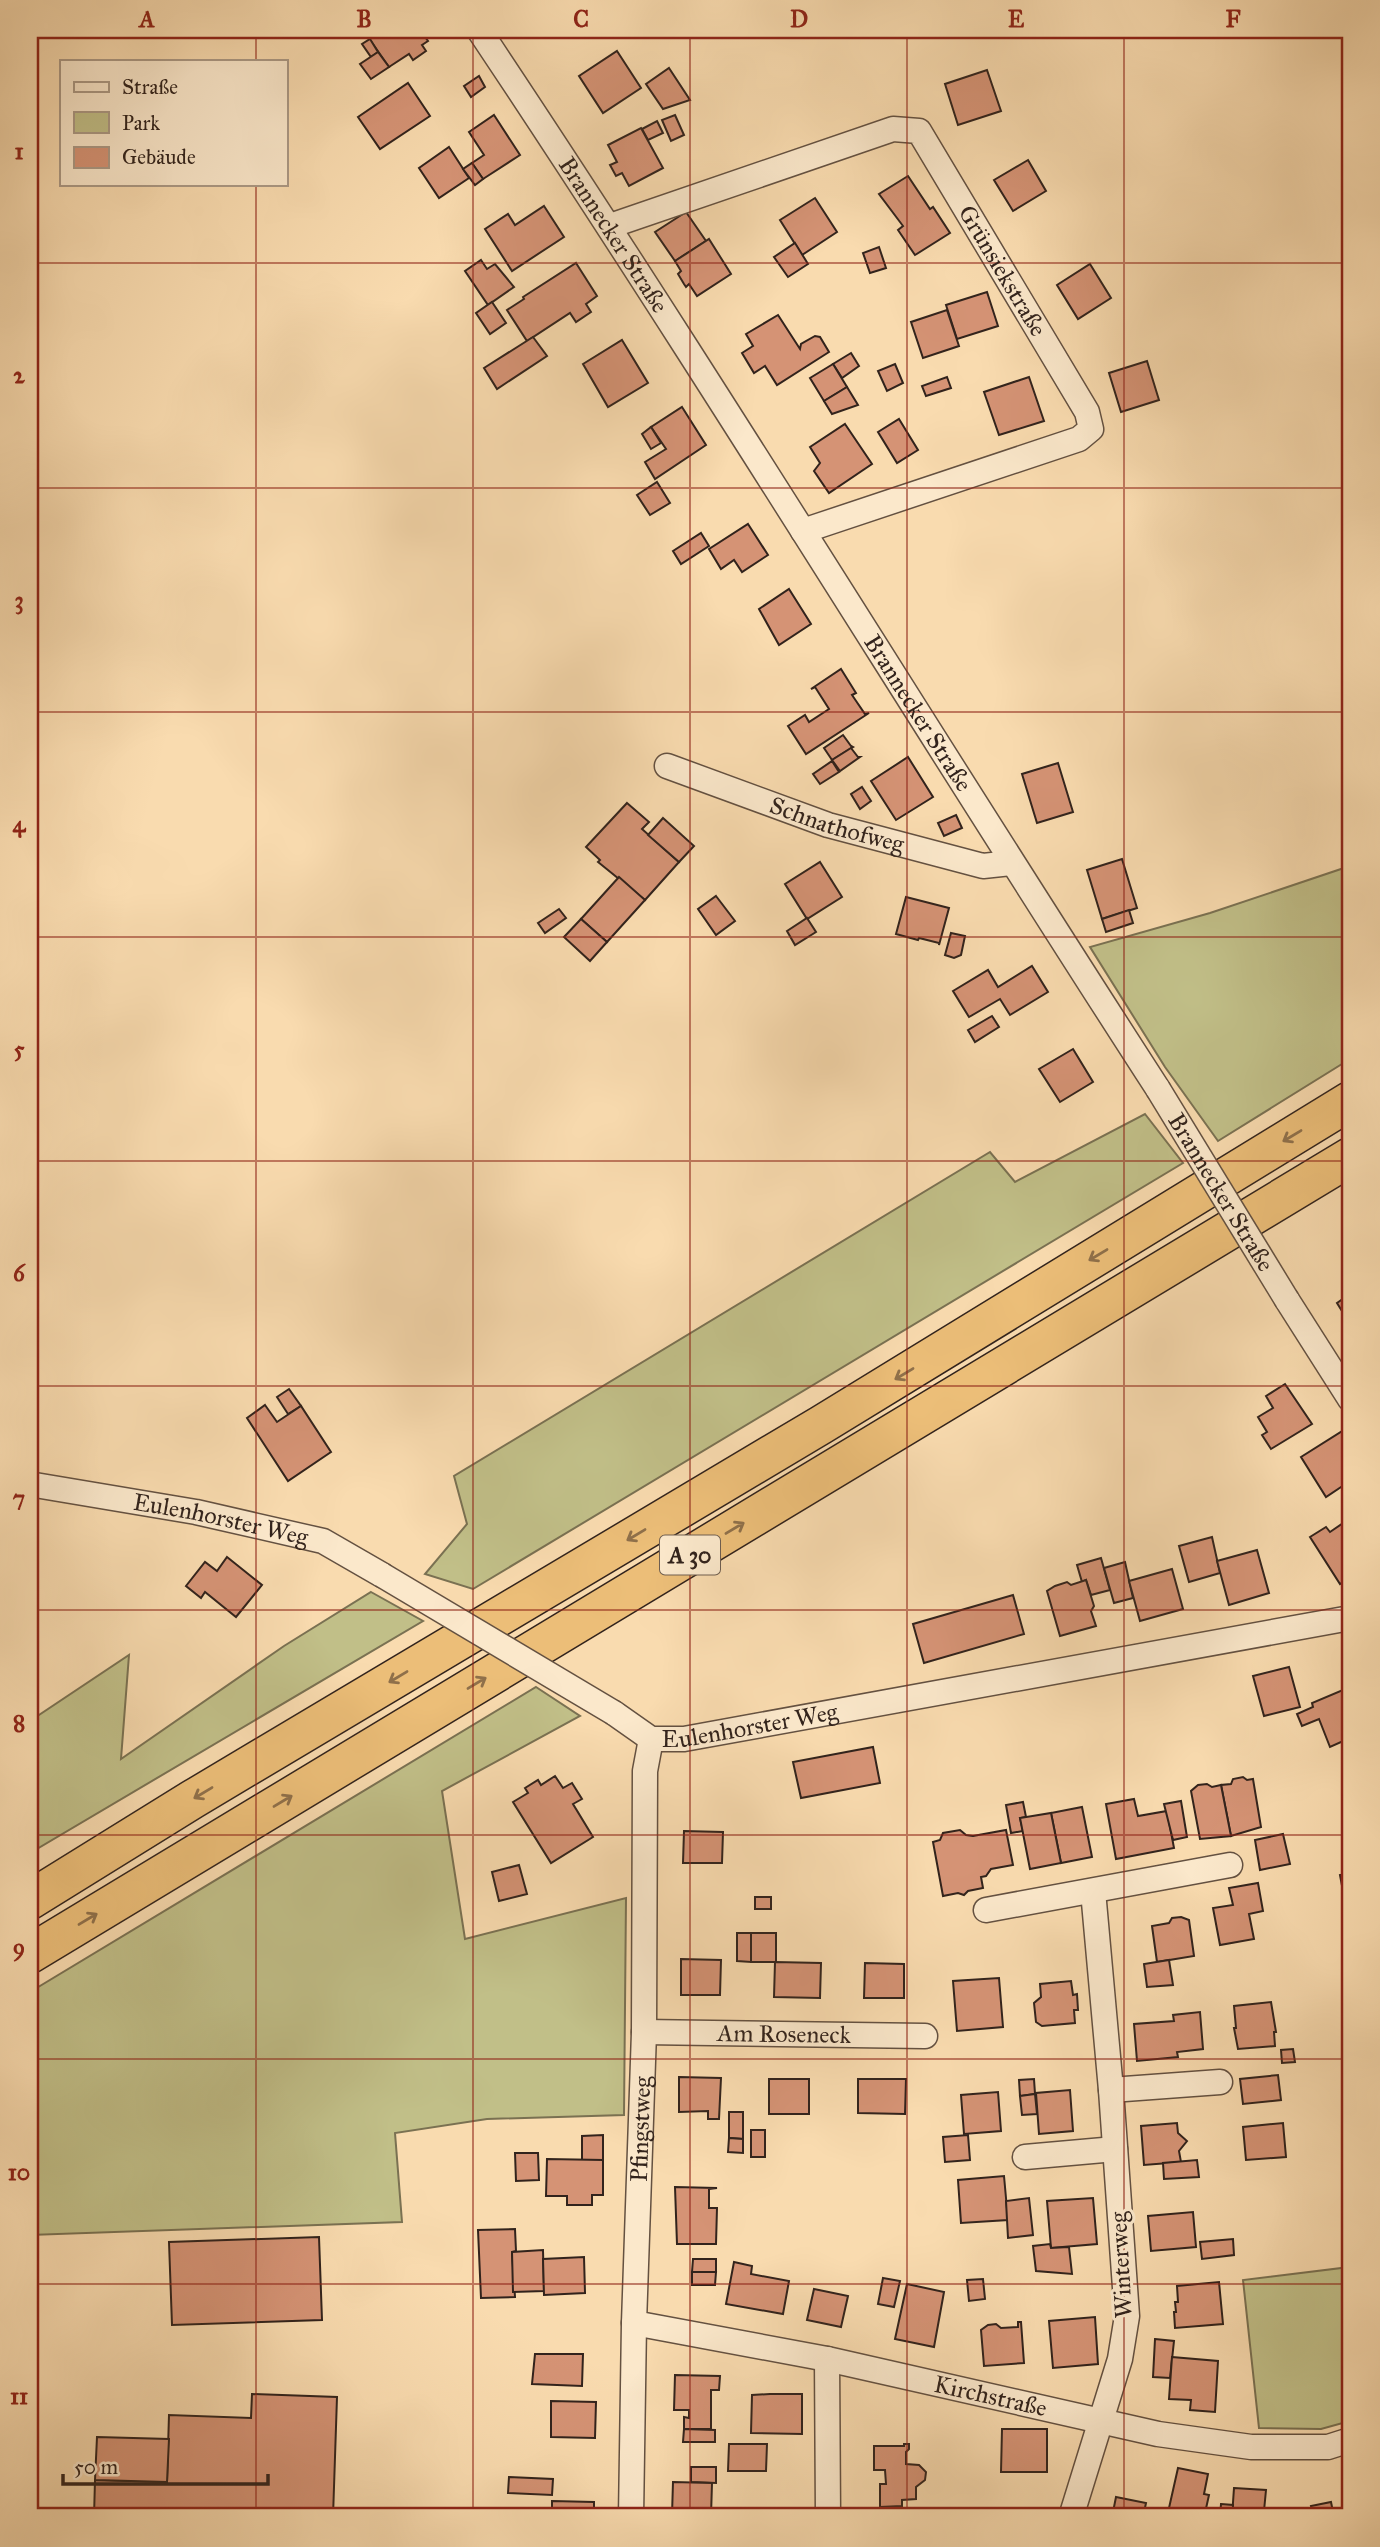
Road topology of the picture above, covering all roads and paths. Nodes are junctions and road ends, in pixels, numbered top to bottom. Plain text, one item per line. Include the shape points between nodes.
1 (479, 30) edge
2 (610, 226) junction
3 (803, 531) junction
4 (667, 766) dead end
5 (1011, 863) junction
6 (1350, 1101) edge
7 (1350, 1157) edge
8 (1350, 1399) edge
9 (35, 1485) dead end
10 (1350, 1618) edge
11 (651, 1740) junction
12 (1230, 1865) dead end
13 (1093, 1891) junction
14 (30, 1900) edge
15 (986, 1910) dead end
16 (30, 1954) edge
17 (644, 2032) junction
18 (925, 2036) dead end
19 (1220, 2082) dead end
20 (1111, 2090) junction
21 (1115, 2150) junction
22 (1025, 2157) dead end
23 (634, 2323) junction
24 (827, 2359) junction
25 (1101, 2419) junction
26 (1350, 2440) edge
27 (631, 2517) edge
28 (828, 2517) edge
29 (1071, 2517) edge

1 - 2 street, Brannecker Straße
2 - 3 street, Brannecker Straße
2 - 3 street, Grünsiekstraße via 894,129 919,131 1087,412 1091,429 1079,439
3 - 5 street, Brannecker Straße
4 - 5 street, Schnathofweg via 828,825 983,866
5 - 8 street, Brannecker Straße, bridge
6 -> 14 highway, A 30
16 -> 7 highway, A 30
9 - 11 street, Eulenhorster Weg, bridge via 323,1541 614,1713
10 - 11 street, Eulenhorster Weg via 684,1739
11 - 17 street, Pfingstweg via 645,1771
12 - 13 street
13 - 15 street
13 - 20 street, Winterweg
17 - 18 street, Am Roseneck
17 - 23 street, Pfingstweg
19 - 20 street
20 - 21 street, Winterweg
21 - 22 street
21 - 25 street, Winterweg via 1127,2316 1120,2359
23 - 24 street, Kirchstraße
23 - 27 street, Pfingstweg
24 - 25 street, Kirchstraße
24 - 28 street
25 - 26 street, Kirchstraße via 1158,2434 1251,2446 1328,2447
25 - 29 street, Winterweg

